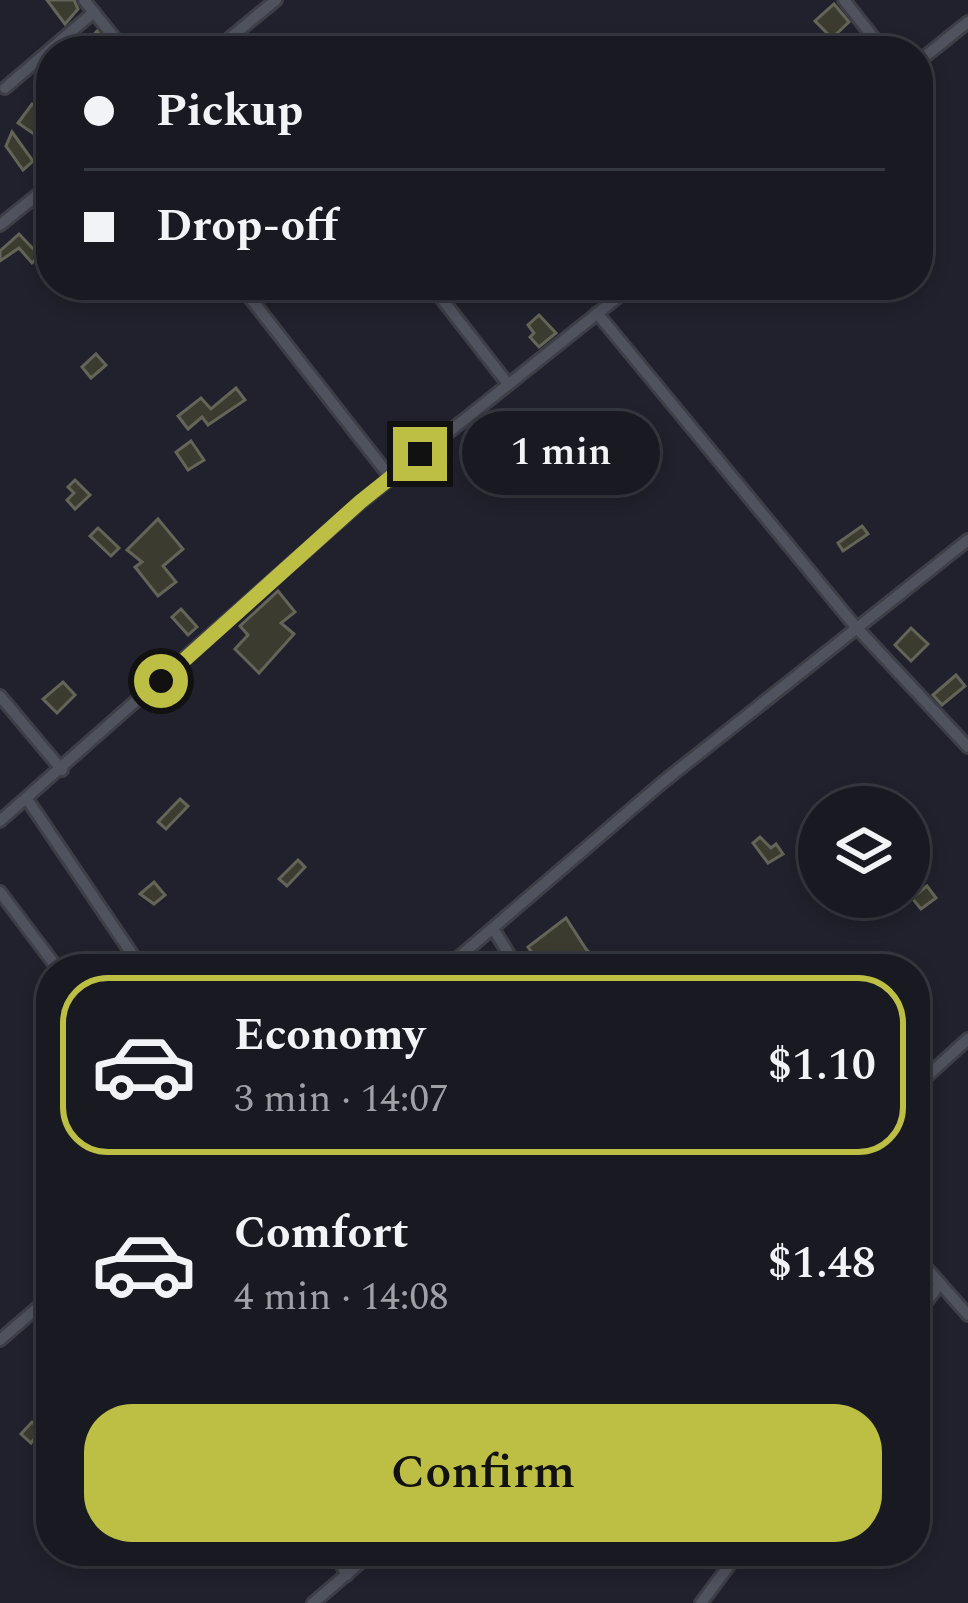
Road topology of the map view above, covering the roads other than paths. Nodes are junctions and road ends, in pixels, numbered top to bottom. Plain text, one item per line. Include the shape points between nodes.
1 (85, 0) edge
2 (276, 0) edge
3 (844, 0) edge
4 (94, 12) junction
5 (968, 22) edge
6 (66, 36) edge
7 (113, 36) edge
8 (232, 36) edge
9 (872, 36) edge
10 (933, 50) edge
11 (36, 62) edge
12 (5, 88) dead end
13 (36, 196) edge
14 (0, 225) edge
15 (252, 300) edge
16 (442, 300) edge
17 (614, 300) edge
18 (597, 313) junction
19 (508, 384) junction
20 (391, 478) junction
21 (968, 540) edge
22 (855, 626) junction
23 (0, 696) edge
24 (968, 747) edge
25 (62, 770) junction
26 (27, 799) junction
27 (0, 821) edge
28 (0, 892) edge
29 (494, 930) junction
30 (47, 954) edge
31 (132, 954) dead end
32 (464, 954) edge
33 (509, 954) edge
34 (968, 1039) edge
35 (930, 1073) edge
36 (930, 1272) edge
37 (940, 1284) junction
38 (930, 1297) edge
39 (36, 1309) edge
40 (968, 1315) edge
41 (0, 1340) edge
42 (342, 1566) edge
43 (356, 1566) edge
44 (729, 1566) edge
45 (346, 1575) junction
46 (313, 1603) edge
47 (701, 1603) edge

1 - 4 street
2 - 8 street
3 - 9 street
4 - 6 street
4 - 7 street
5 - 10 street
11 - 12 street
13 - 14 street
15 - 20 street
16 - 19 street
17 - 18 street
18 - 19 street
18 - 22 street
19 - 20 street
20 - 25 street
21 - 22 street
22 - 24 street
22 - 29 street
23 - 25 street
25 - 26 street
26 - 27 street
26 - 31 street
28 - 30 street
29 - 32 street
29 - 33 street
34 - 35 street
36 - 37 street
37 - 38 street
37 - 40 street
39 - 41 street
42 - 45 street
43 - 45 street
44 - 47 street
45 - 46 street

